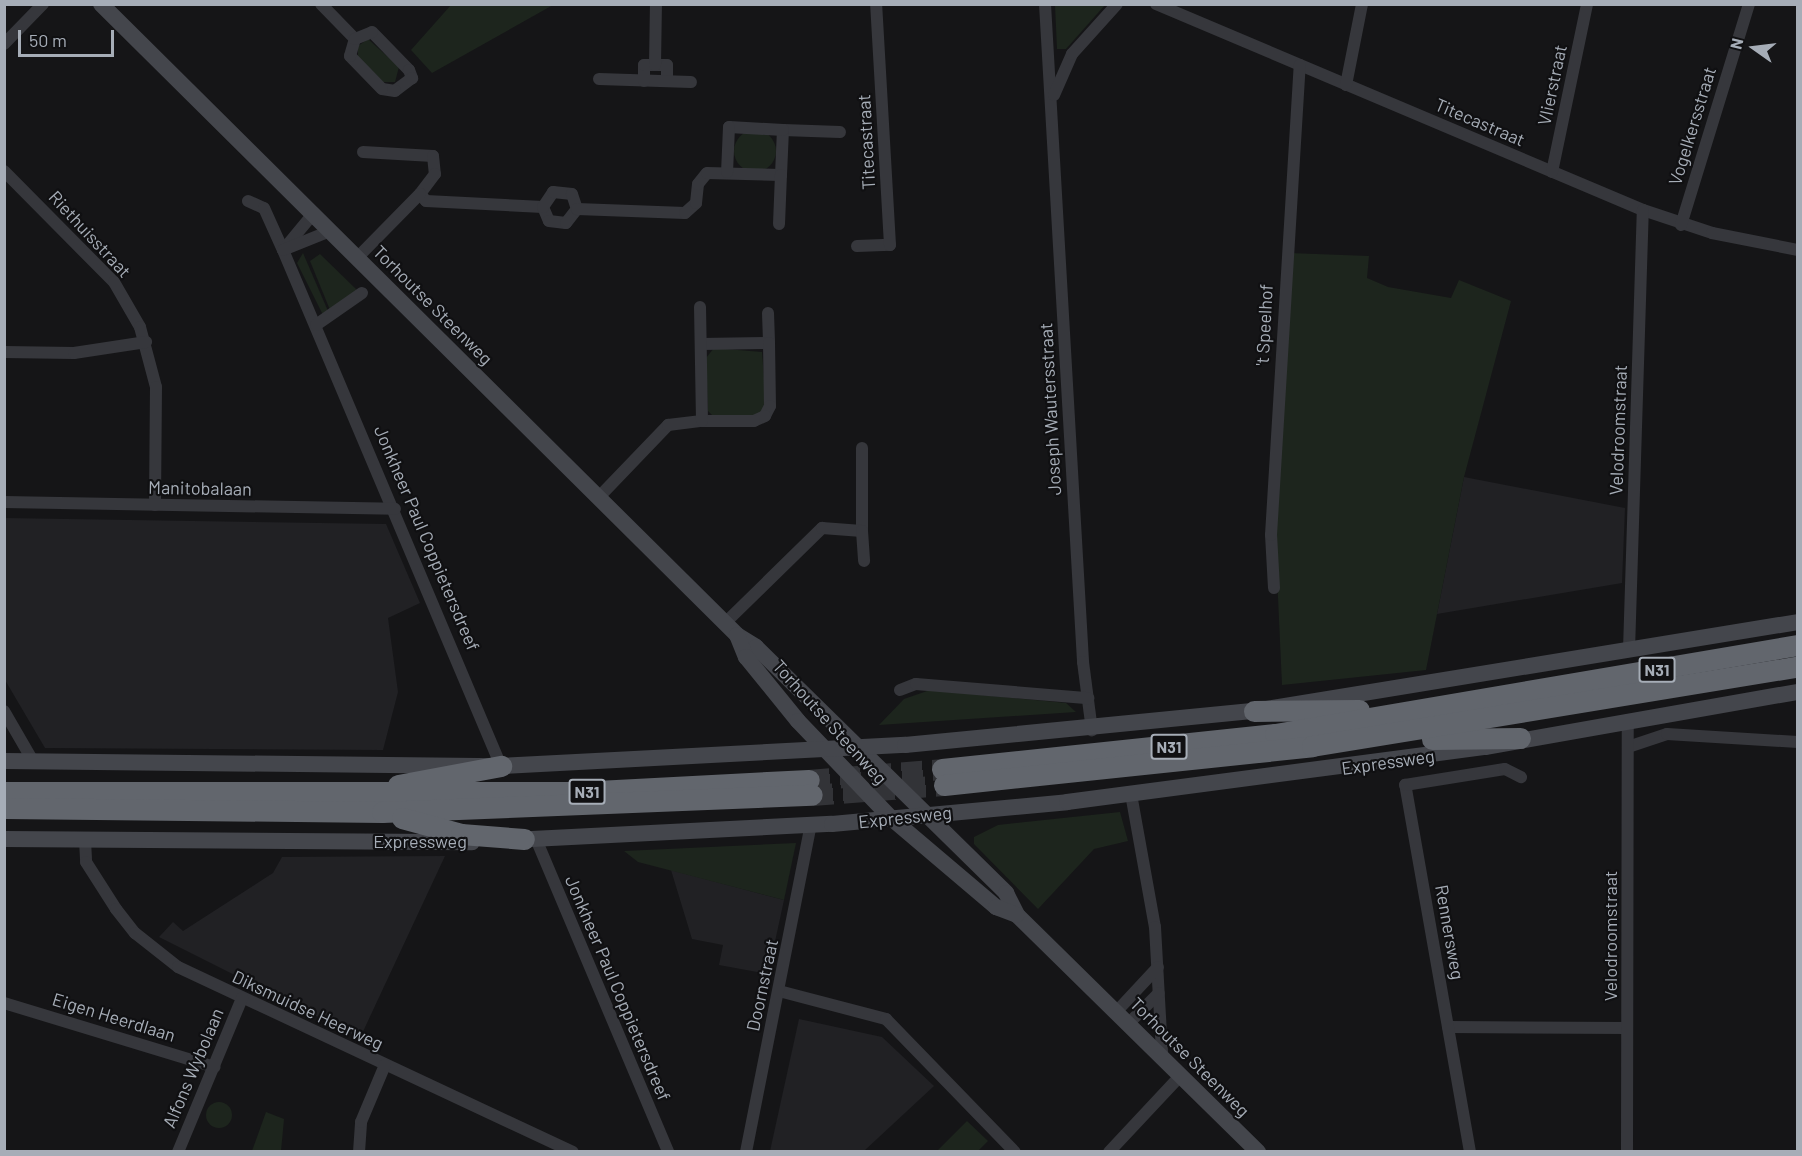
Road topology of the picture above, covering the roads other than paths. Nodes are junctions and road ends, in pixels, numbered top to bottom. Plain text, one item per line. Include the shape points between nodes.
1 (43, 4) edge
2 (101, 4) edge
3 (321, 4) edge
4 (656, 4) edge
5 (876, 4) edge
6 (1045, 4) edge
7 (1117, 4) edge
8 (1156, 4) edge
9 (1362, 4) edge
10 (1587, 4) edge
11 (1749, 4) edge
12 (355, 39) junction
13 (4, 44) edge
14 (655, 65) junction
15 (1300, 65) junction
16 (600, 79) dead end
17 (644, 81) junction
18 (667, 81) junction
19 (692, 82) dead end
20 (1346, 85) junction
21 (1052, 117) junction
22 (783, 130) junction
23 (840, 132) dead end
24 (363, 152) dead end
25 (4, 171) edge
26 (727, 172) junction
27 (1552, 172) junction
28 (781, 175) junction
29 (420, 194) junction
30 (248, 201) dead end
31 (543, 207) junction
32 (577, 209) junction
33 (1643, 210) junction
34 (313, 214) junction
35 (779, 224) dead end
36 (1681, 225) junction
37 (330, 231) junction
38 (857, 246) dead end
39 (284, 250) junction
40 (1797, 250) edge
41 (357, 258) junction
42 (362, 293) dead end
43 (700, 307) dead end
44 (768, 313) dead end
45 (316, 325) junction
46 (146, 342) junction
47 (769, 343) junction
48 (701, 344) junction
49 (4, 352) edge
50 (702, 421) junction
51 (862, 448) dead end
52 (599, 497) junction
53 (4, 502) edge
54 (155, 505) junction
55 (395, 509) junction
56 (862, 531) junction
57 (864, 561) dead end
58 (1274, 588) dead end
59 (1797, 622) edge
60 (731, 629) junction
61 (1797, 645) edge
62 (1629, 650) junction
63 (1797, 666) edge
64 (900, 690) dead end
65 (1797, 692) edge
66 (1088, 698) junction
67 (4, 711) edge
68 (1254, 711) junction
69 (1628, 720) junction
70 (1398, 724) junction
71 (1092, 730) junction
72 (1520, 738) junction
73 (1797, 742) edge
74 (1628, 747) junction
75 (858, 748) junction
76 (824, 750) junction
77 (4, 761) edge
78 (33, 761) junction
79 (501, 766) junction
80 (943, 777) tunnel mouth
81 (1521, 777) dead end
82 (4, 792) edge
83 (1131, 794) junction
84 (366, 795) junction
85 (4, 808) edge
86 (381, 812) junction
87 (924, 814) junction
88 (891, 818) junction
89 (812, 825) junction
90 (4, 839) edge
91 (530, 839) junction
92 (85, 840) junction
93 (1017, 915) junction
94 (1158, 967) junction
95 (779, 991) junction
96 (1159, 993) junction
97 (242, 998) junction
98 (4, 1003) edge
99 (1123, 1017) junction
100 (1448, 1027) junction
101 (1628, 1028) junction
102 (1162, 1054) junction
103 (386, 1065) junction
104 (214, 1067) junction
105 (1181, 1075) junction
106 (178, 1152) edge
107 (359, 1152) edge
108 (573, 1152) edge
109 (668, 1152) edge
110 (746, 1152) edge
111 (1016, 1152) edge
112 (1109, 1152) edge
113 (1258, 1152) edge
114 (1470, 1152) edge
115 (1627, 1152) edge

1 - 13 street
2 - 34 street, Torhoutse Steenweg
3 - 12 street
4 - 14 street
5 - 38 street, Titecastraat via 890,245
6 - 21 street, Joseph Wautersstraat
7 - 21 street, Joseph Wautersstraat via 1067,61
8 - 15 street, Titecastraat
9 - 20 street
10 - 27 street, Vlierstraat
11 - 36 street, Vogelkersstraat
12 - 12 street via 350,56 382,89 395,91 412,78 372,32
14 - 17 street via 644,65
14 - 18 street via 667,65
15 - 20 street, Titecastraat
15 - 58 street, 't Speelhof via 1271,534
16 - 17 street
17 - 18 street
18 - 19 street
20 - 27 street, Titecastraat
21 - 66 street, Joseph Wautersstraat
22 - 23 street
22 - 26 street via 729,127
22 - 28 street
24 - 29 street via 433,156 435,174
25 - 46 street, Riethuisstraat via 114,282
26 - 28 street
26 - 32 street via 701,178 698,200 685,213
27 - 33 street, Titecastraat
28 - 35 street
29 - 31 street via 426,201
29 - 41 street
30 - 39 street, Jonkheer Paul Coppietersdreef via 264,208
31 - 32 street via 545,218 554,222 572,220
31 - 32 street via 547,195 563,193 573,196
33 - 36 street, Titecastraat
33 - 62 street, Velodroomstraat
34 - 37 street, Torhoutse Steenweg
34 - 39 street
36 - 40 street, Titecastraat
37 - 39 street
37 - 41 street, Torhoutse Steenweg
39 - 45 street, Jonkheer Paul Coppietersdreef
41 - 52 street, Torhoutse Steenweg
42 - 45 street
43 - 48 street
44 - 47 street
45 - 55 street, Jonkheer Paul Coppietersdreef
46 - 49 street via 74,352
46 - 54 street, Riethuisstraat via 157,403
47 - 48 street
47 - 50 street via 765,416
48 - 50 street
50 - 52 street via 668,425
51 - 56 street
52 - 60 street, Torhoutse Steenweg
53 - 54 street, Manitobalaan
54 - 55 street, Manitobalaan
55 - 79 street, Jonkheer Paul Coppietersdreef
56 - 57 street
56 - 60 street via 822,528
59 - 62 street
60 - 75 street, Torhoutse Steenweg via 756,647
60 - 76 street, Torhoutse Steenweg via 746,657
61 - 70 highway, Expressweg / N31
62 - 68 street
63 - 70 highway, Expressweg / N31
64 - 66 street via 916,684
65 - 69 street, Expressweg
66 - 71 street, Joseph Wautersstraat
67 - 78 street
68 - 70 highway via 1368,709
68 - 71 street
69 - 72 street, Expressweg
69 - 74 street, Velodroomstraat
70 - 72 highway via 1430,739
70 - 80 highway, Expressweg / N31 via 1194,760
71 - 75 street
72 - 83 street, Expressweg via 1285,777
73 - 74 street via 1667,734
74 - 101 street, Velodroomstraat
75 - 76 street
75 - 87 street, Torhoutse Steenweg
76 - 79 street
76 - 88 street, Torhoutse Steenweg
77 - 78 street
78 - 79 street
79 - 84 highway
81 - 100 street, Rennersweg via 1505,769 1405,785
82 - 84 highway, Expressweg / N31
83 - 87 street, Expressweg
83 - 94 street
84 - 86 highway, Expressweg / N31 via 810,788
85 - 86 highway, Expressweg / N31
86 - 91 highway via 461,834
87 - 88 street, Expressweg
87 - 93 street, Torhoutse Steenweg via 1006,893
88 - 89 street, Expressweg
88 - 93 street, Torhoutse Steenweg via 996,907
89 - 91 street, Expressweg
89 - 95 street, Doornstraat
90 - 92 street, Expressweg
91 - 92 street, Expressweg
91 - 109 street, Jonkheer Paul Coppietersdreef
92 - 97 street, Diksmuidse Heerweg via 86,862 135,933 178,967
93 - 99 street, Torhoutse Steenweg
94 - 96 street
94 - 99 street
95 - 110 street, Doornstraat
95 - 111 street via 886,1019
96 - 99 street
96 - 102 street
97 - 103 street, Diksmuidse Heerweg
97 - 104 street, Alfons Wybolaan
98 - 104 street, Eigen Heerdlaan
99 - 102 street, Torhoutse Steenweg
100 - 101 street
100 - 114 street
101 - 115 street, Velodroomstraat
102 - 105 street, Torhoutse Steenweg
103 - 107 street via 361,1122
103 - 108 street, Diksmuidse Heerweg
104 - 106 street, Alfons Wybolaan
105 - 112 street
105 - 113 street, Torhoutse Steenweg

